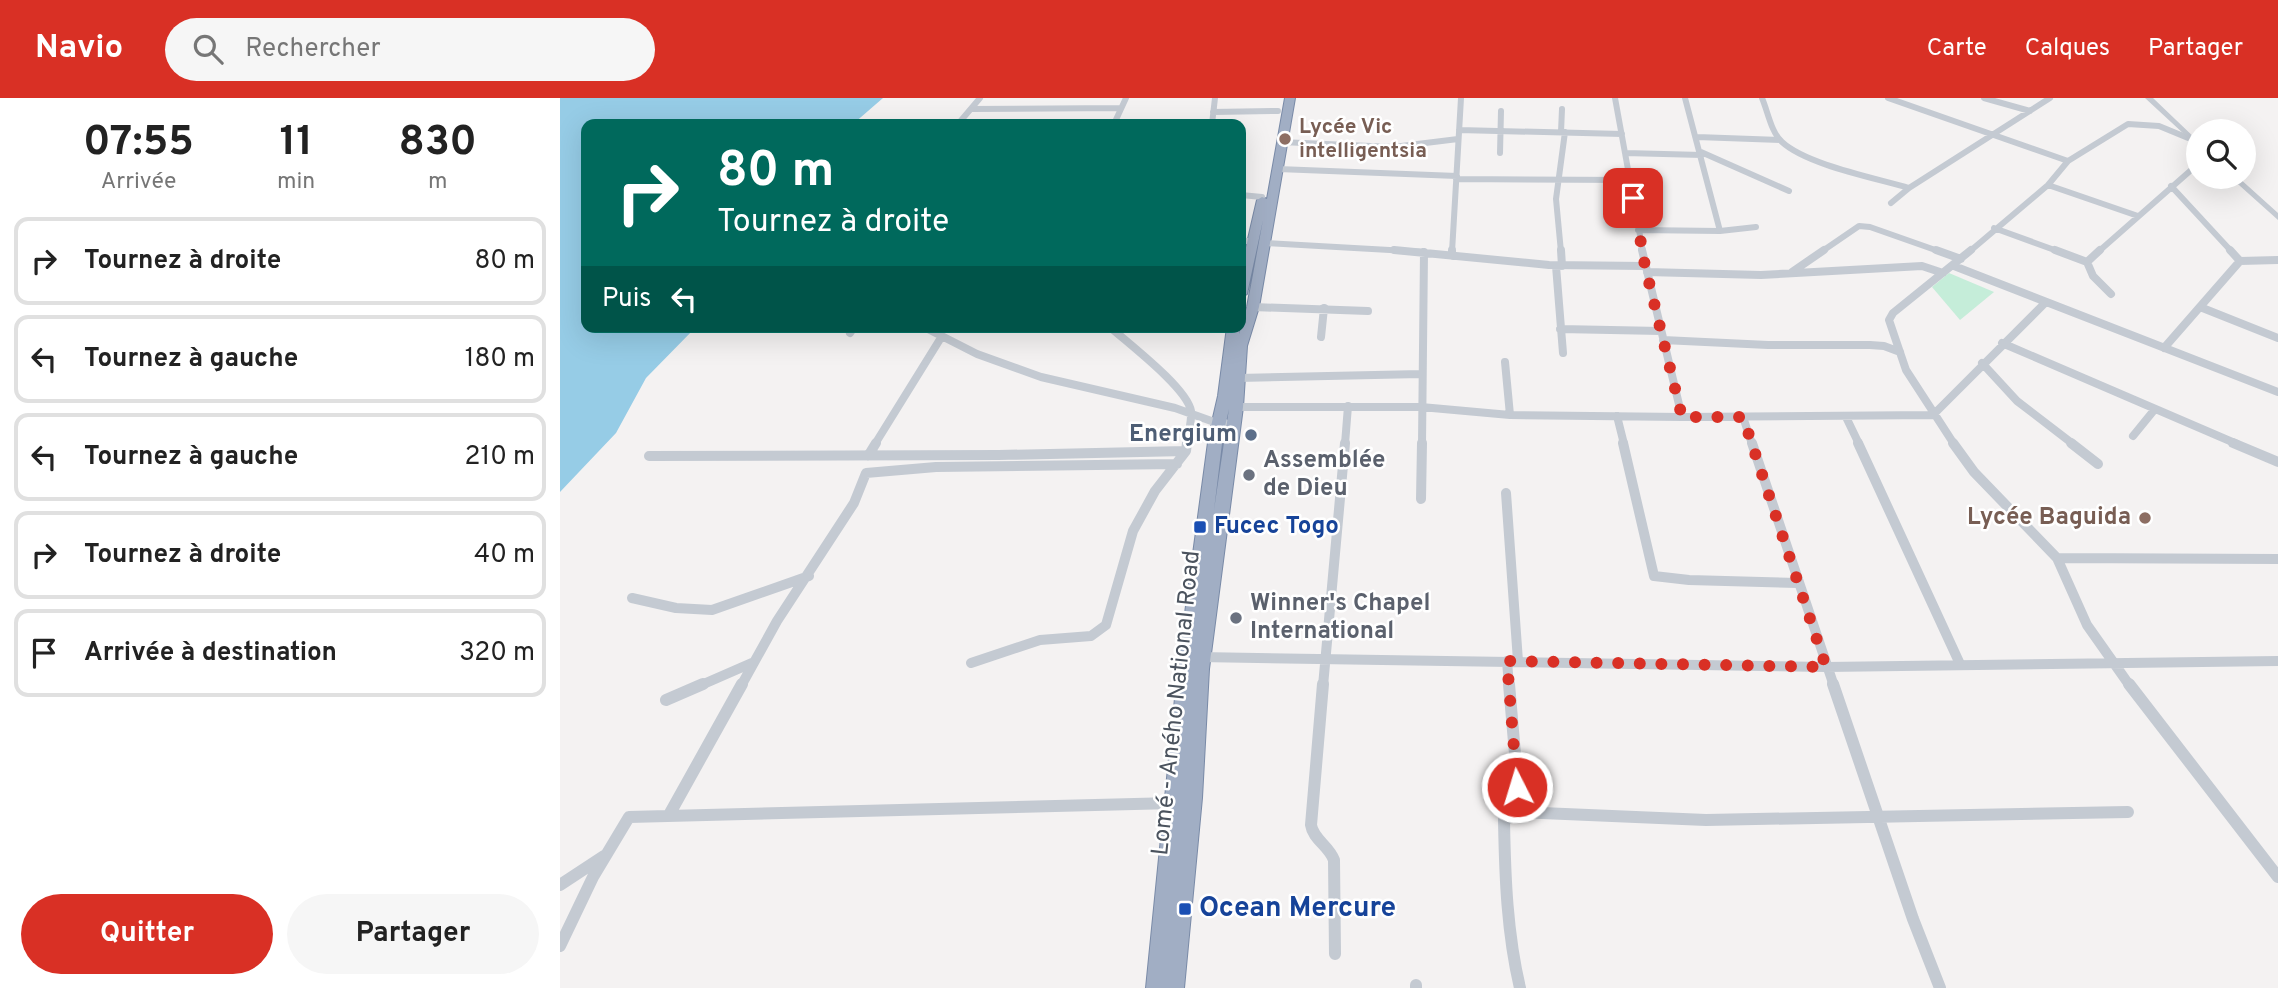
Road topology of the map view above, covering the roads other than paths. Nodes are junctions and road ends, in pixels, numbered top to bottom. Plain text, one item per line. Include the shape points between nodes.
1 (980, 98) edge
2 (1126, 98) edge
3 (1215, 98) edge
4 (1281, 98) edge
5 (1290, 98) edge
6 (1461, 98) edge
7 (1615, 98) edge
8 (1685, 98) edge
9 (1762, 98) edge
10 (1888, 98) edge
11 (1984, 98) edge
12 (2050, 98) edge
13 (2149, 98) edge
14 (1121, 108) junction
15 (971, 109) junction
16 (1562, 109) dead end
17 (1279, 111) junction
18 (1501, 111) dead end
19 (2030, 111) junction
20 (1213, 112) junction
21 (962, 119) edge
22 (1116, 119) edge
23 (1212, 119) edge
24 (1459, 130) junction
25 (1499, 131) junction
26 (1563, 132) junction
27 (2186, 133) edge
28 (1622, 134) junction
29 (1993, 135) junction
30 (1697, 137) junction
31 (2186, 138) edge
32 (1458, 139) junction
33 (1780, 140) junction
34 (1282, 142) junction
35 (1500, 153) dead end
36 (1625, 153) junction
37 (1702, 154) junction
38 (2068, 161) junction
39 (1278, 169) junction
40 (2186, 174) edge
41 (1457, 177) junction
42 (1558, 179) junction
43 (1630, 180) junction
44 (2048, 185) junction
45 (2171, 186) junction
46 (1909, 188) junction
47 (2247, 189) edge
48 (1789, 191) dead end
49 (1246, 195) edge
50 (1262, 197) junction
51 (1891, 203) dead end
52 (2138, 216) junction
53 (2278, 217) edge
54 (1756, 227) dead end
55 (1994, 228) junction
56 (1638, 230) junction
57 (1720, 231) junction
58 (1246, 241) edge
59 (1259, 243) junction
60 (1424, 252) junction
61 (1452, 256) junction
62 (2278, 260) edge
63 (2241, 261) junction
64 (1957, 262) junction
65 (2087, 262) junction
66 (1559, 266) junction
67 (1646, 269) junction
68 (1791, 273) junction
69 (1943, 273) junction
70 (1246, 281) edge
71 (2111, 295) dead end
72 (2046, 302) junction
73 (1254, 307) junction
74 (2200, 307) junction
75 (1324, 308) junction
76 (1368, 310) dead end
77 (1560, 329) junction
78 (1246, 331) edge
79 (936, 333) edge
80 (1117, 333) edge
81 (1232, 333) edge
82 (1245, 333) edge
83 (1662, 335) junction
84 (942, 336) junction
85 (1321, 337) dead end
86 (2278, 338) edge
87 (2002, 343) junction
88 (2164, 348) junction
89 (1900, 352) junction
90 (1563, 353) dead end
91 (1505, 362) dead end
92 (1982, 363) junction
93 (1422, 373) junction
94 (1238, 378) junction
95 (2278, 392) edge
96 (1348, 406) junction
97 (1421, 407) junction
98 (2155, 409) junction
99 (1191, 412) junction
100 (1510, 415) junction
101 (1933, 415) junction
102 (1618, 416) junction
103 (1682, 417) junction
104 (1743, 417) junction
105 (1846, 417) junction
106 (1226, 422) junction
107 (2133, 436) dead end
108 (1186, 451) junction
109 (649, 456) dead end
110 (868, 456) junction
111 (2278, 461) edge
112 (1177, 464) junction
113 (2098, 464) dead end
114 (1506, 493) dead end
115 (1421, 499) dead end
116 (2057, 558) junction
117 (2278, 559) edge
118 (808, 576) junction
119 (1797, 583) junction
120 (632, 598) dead end
121 (1195, 657) junction
122 (1324, 658) junction
123 (1512, 661) junction
124 (755, 662) junction
125 (2112, 662) junction
126 (2278, 662) edge
127 (971, 663) dead end
128 (1960, 664) junction
129 (1826, 667) junction
130 (666, 699) dead end
131 (1176, 803) junction
132 (1520, 812) junction
133 (2128, 812) dead end
134 (669, 815) junction
135 (1878, 816) junction
136 (607, 853) junction
137 (2278, 877) edge
138 (560, 885) edge
139 (560, 946) edge
140 (1335, 954) dead end
141 (1157, 988) edge
142 (1173, 988) edge
143 (1520, 988) edge
144 (1940, 988) edge

1 - 15 street
2 - 14 street
3 - 20 street
4 - 17 highway
5 - 34 highway
6 - 24 street
7 - 28 street
8 - 30 street
9 - 33 street
10 - 29 street
11 - 19 street
12 - 19 street
13 - 27 street
14 - 15 street
14 - 22 street
15 - 21 street
16 - 26 street
17 - 20 street
17 - 50 highway
18 - 25 street
19 - 29 street
20 - 23 street
24 - 25 street
24 - 32 street
25 - 26 street
25 - 35 street
26 - 28 street
26 - 42 street
28 - 36 street
29 - 38 street
29 - 46 street
30 - 33 street
30 - 37 street
31 - 38 street via 2159,126 2128,124
32 - 34 street via 1395,147 1335,148
32 - 41 street
33 - 46 street via 1816,159
34 - 39 highway
36 - 37 street
36 - 43 street
37 - 48 street
37 - 57 street
38 - 44 street
39 - 41 street
39 - 59 highway
40 - 45 street
41 - 42 street
41 - 61 street
42 - 43 street
42 - 66 street
43 - 56 street
44 - 52 street
44 - 55 street
45 - 52 street
45 - 63 street
46 - 51 street
47 - 53 street
49 - 50 street
50 - 59 highway
52 - 65 street
54 - 57 street
55 - 64 street
55 - 65 street
56 - 57 street
56 - 67 street
58 - 59 street
59 - 60 street
59 - 70 highway
59 - 73 highway
60 - 61 street
60 - 93 street
61 - 66 street
62 - 63 street
63 - 74 street
64 - 68 street via 1859,226
64 - 69 street
64 - 72 street
65 - 71 street
66 - 67 street
66 - 77 street
67 - 68 street
67 - 83 street
68 - 69 street via 1922,266
69 - 89 street via 1889,320
72 - 87 street
72 - 88 street
73 - 75 street
73 - 78 highway
74 - 86 street
74 - 88 street
75 - 76 street
75 - 85 street
77 - 83 street
77 - 90 street
79 - 84 street
80 - 99 street via 1168,378
81 - 106 highway
82 - 94 highway
83 - 89 street via 1768,345 1884,346
83 - 103 street
84 - 99 street via 1041,377
84 - 110 street
87 - 92 street
87 - 98 street
88 - 95 street
89 - 101 street
91 - 100 street
92 - 101 street
92 - 113 street via 2017,401
93 - 94 street
93 - 97 street
94 - 106 highway
96 - 97 street
96 - 106 street
96 - 122 street
97 - 100 street
97 - 115 street
98 - 107 street
98 - 111 street
99 - 106 street
99 - 108 street
100 - 102 street
101 - 105 street
101 - 116 street via 1974,471
102 - 103 street
102 - 119 street via 1654,576
103 - 104 street
104 - 105 street
104 - 119 street
105 - 128 street
106 - 121 highway, Lomé - Aného National Road
106 - 121 highway via 1212,463
108 - 110 street
108 - 112 street
109 - 110 street
112 - 118 street via 936,467 866,473 854,503
112 - 127 street via 1155,491 1133,531 1106,625 1091,636 1040,640
114 - 123 street
116 - 117 street
116 - 125 street via 2087,625
118 - 120 street via 712,610
118 - 124 street
119 - 129 street
121 - 122 street
121 - 131 highway
121 - 142 highway, Lomé - Aného National Road via 1192,798
122 - 123 street
122 - 140 street via 1312,832 1334,860
123 - 129 street
123 - 132 street
124 - 130 street
124 - 134 street
125 - 126 street
125 - 128 street
125 - 137 street
128 - 129 street
129 - 135 street
131 - 134 street
131 - 141 highway
132 - 135 street via 1706,820
132 - 143 street via 1504,820 1508,923
133 - 135 street
134 - 136 street via 629,817
135 - 144 street
136 - 138 street
136 - 139 street

